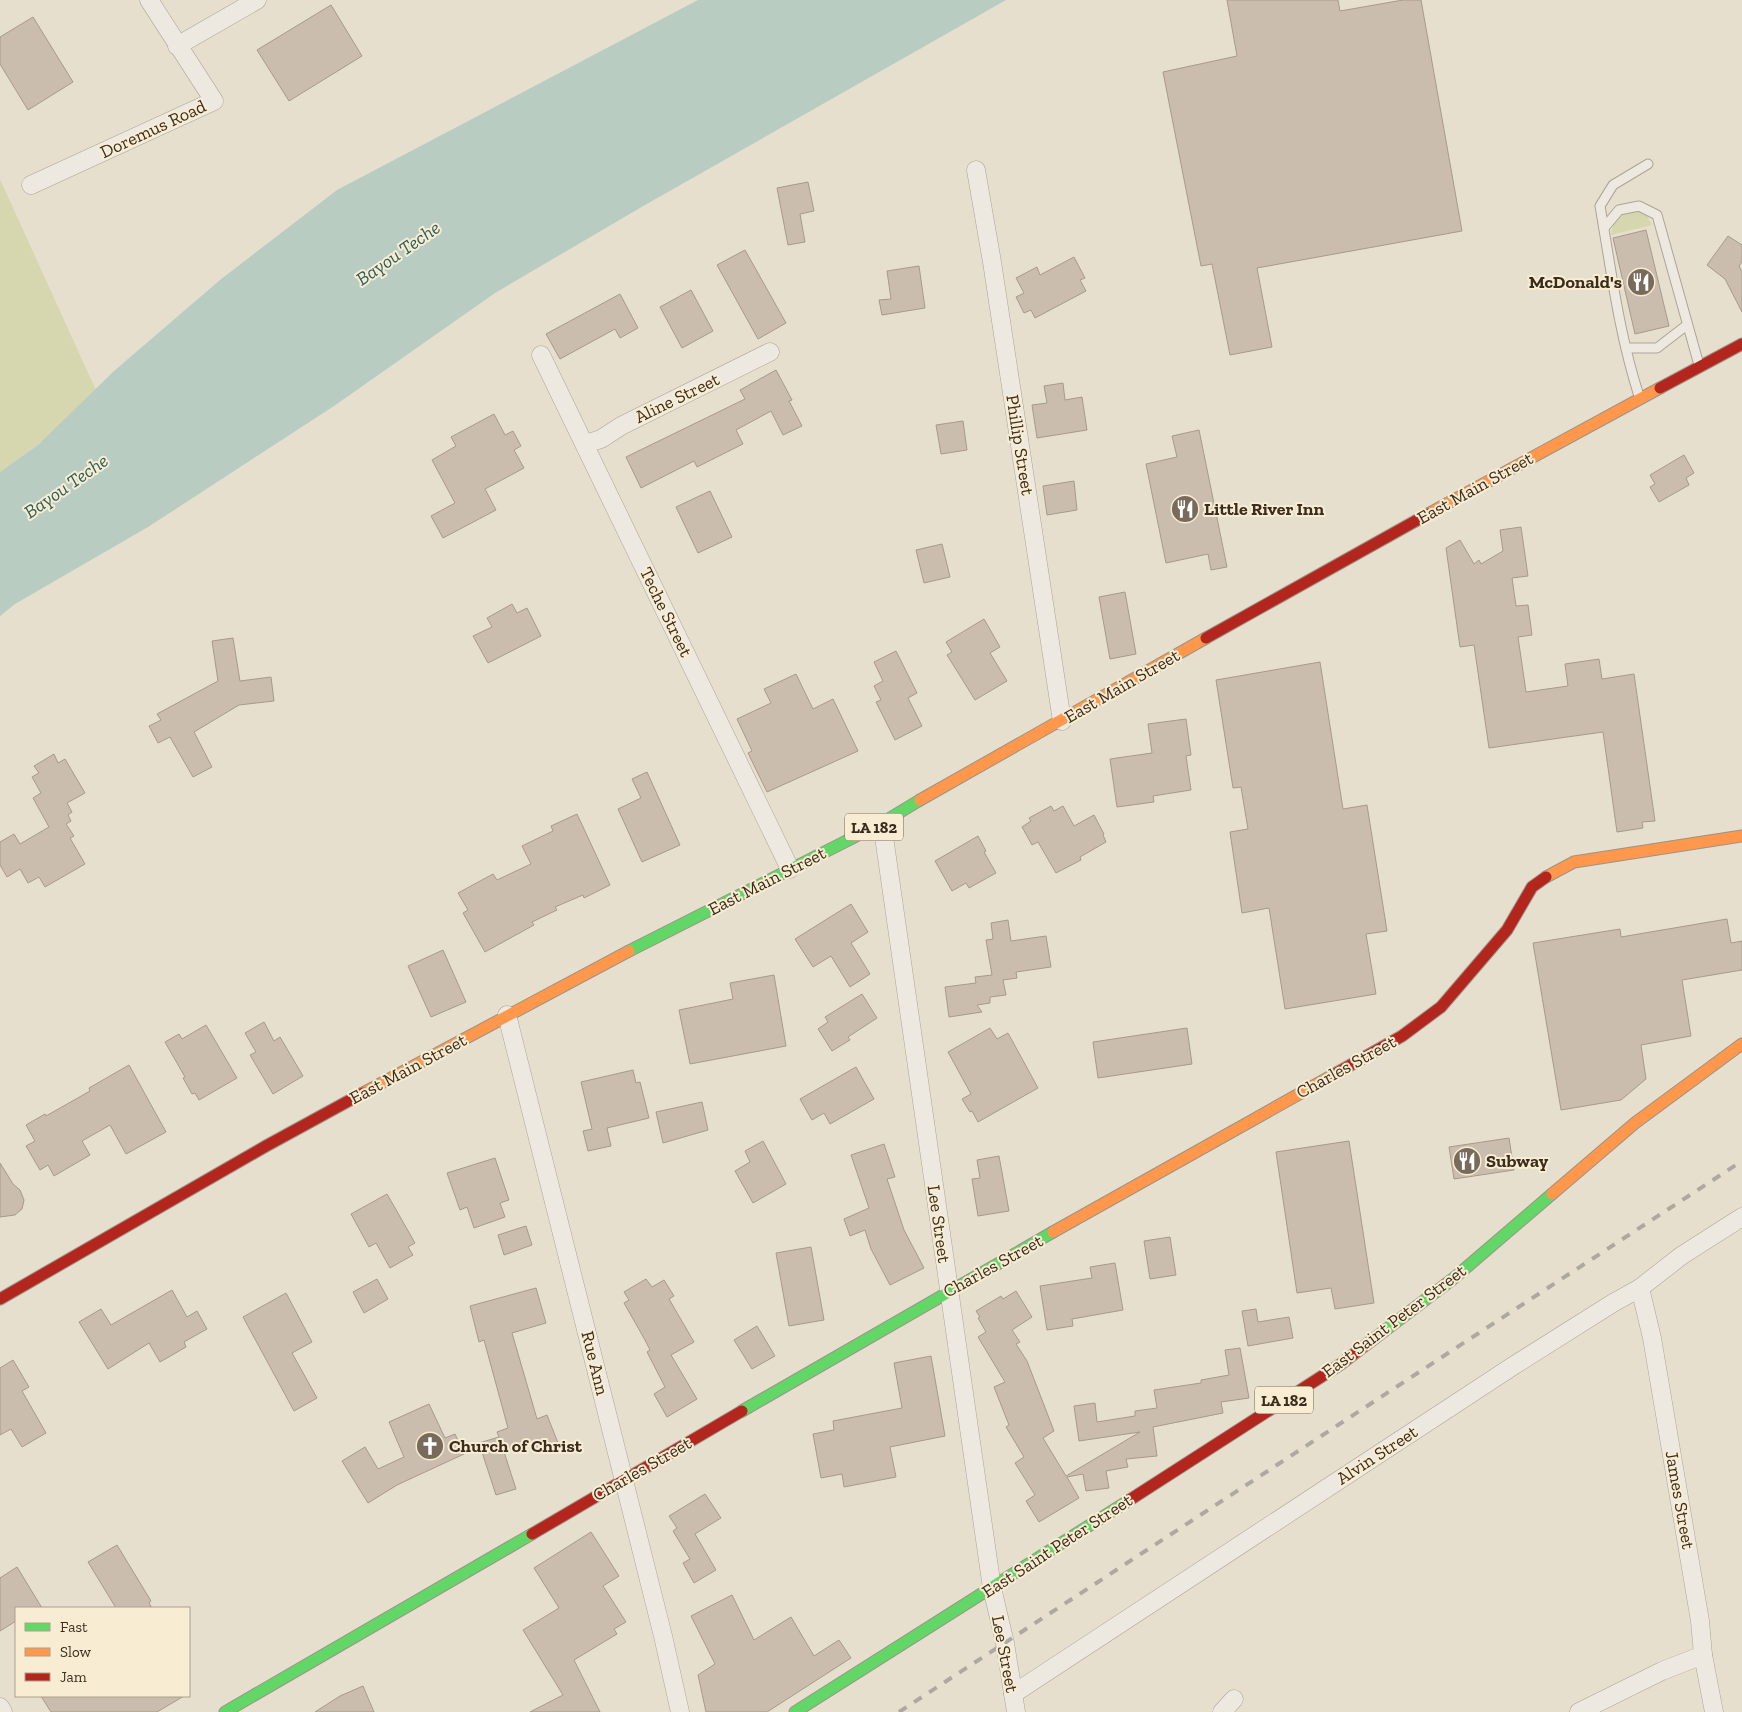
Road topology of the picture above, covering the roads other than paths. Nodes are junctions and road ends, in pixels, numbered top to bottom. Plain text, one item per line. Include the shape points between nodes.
1 (149, 0) edge
2 (257, 0) edge
3 (177, 46) junction
4 (1648, 164) dead end
5 (976, 170) dead end
6 (31, 186) dead end
7 (1604, 228) junction
8 (1687, 325) junction
9 (1742, 344) edge
10 (1626, 348) junction
11 (770, 352) dead end
12 (541, 355) dead end
13 (1699, 367) junction
14 (1640, 398) junction
15 (585, 444) junction
16 (1062, 721) junction
17 (882, 823) junction
18 (1742, 836) edge
19 (790, 869) junction
20 (508, 1015) junction
21 (1742, 1044) edge
22 (1742, 1218) edge
23 (1640, 1288) junction
24 (948, 1291) junction
25 (0, 1300) edge
26 (624, 1480) junction
27 (992, 1588) junction
28 (1703, 1655) junction
29 (1013, 1694) junction
30 (0, 1707) edge
31 (3, 1712) edge
32 (225, 1712) edge
33 (680, 1712) edge
34 (795, 1712) edge
35 (1016, 1712) edge
36 (1579, 1712) edge
37 (1714, 1712) edge

1 - 3 street
2 - 3 street
3 - 6 street, Doremus Road via 214,101
4 - 7 lane via 1613,185 1600,206
5 - 16 street, Phillip Street
7 - 8 lane via 1619,210 1639,206 1656,215
7 - 10 lane
8 - 10 lane via 1657,348
8 - 13 lane
9 - 13 main road, East Main Street / LA 182
10 - 14 lane
11 - 15 street, Aline Street via 601,439
12 - 15 street, Teche Street
13 - 14 main road, East Main Street / LA 182
14 - 16 main road, East Main Street / LA 182 via 1178,653
15 - 19 street, Teche Street
16 - 17 main road, East Main Street / LA 182
17 - 19 main road, East Main Street / LA 182
17 - 24 street, Lee Street
18 - 24 main road, Charles Street via 1574,862 1552,873 1532,887 1507,930 1441,1007 1402,1036
19 - 20 main road, East Main Street / LA 182
20 - 25 main road, East Main Street / LA 182 via 266,1146
20 - 26 street, Rue Ann
21 - 27 main road, East Saint Peter Street / LA 182 via 1635,1123 1454,1278 1341,1364
22 - 23 street, Alvin Street via 1681,1256
23 - 28 street, James Street via 1652,1338
23 - 29 street, Alvin Street via 1513,1366
24 - 26 main road, Charles Street
24 - 27 street, Lee Street
26 - 32 main road, Charles Street
26 - 33 street, Rue Ann
27 - 29 street, Lee Street
27 - 34 main road, East Saint Peter Street / LA 182
28 - 36 street via 1662,1671
28 - 37 street, James Street
29 - 35 street, Lee Street
30 - 31 street

